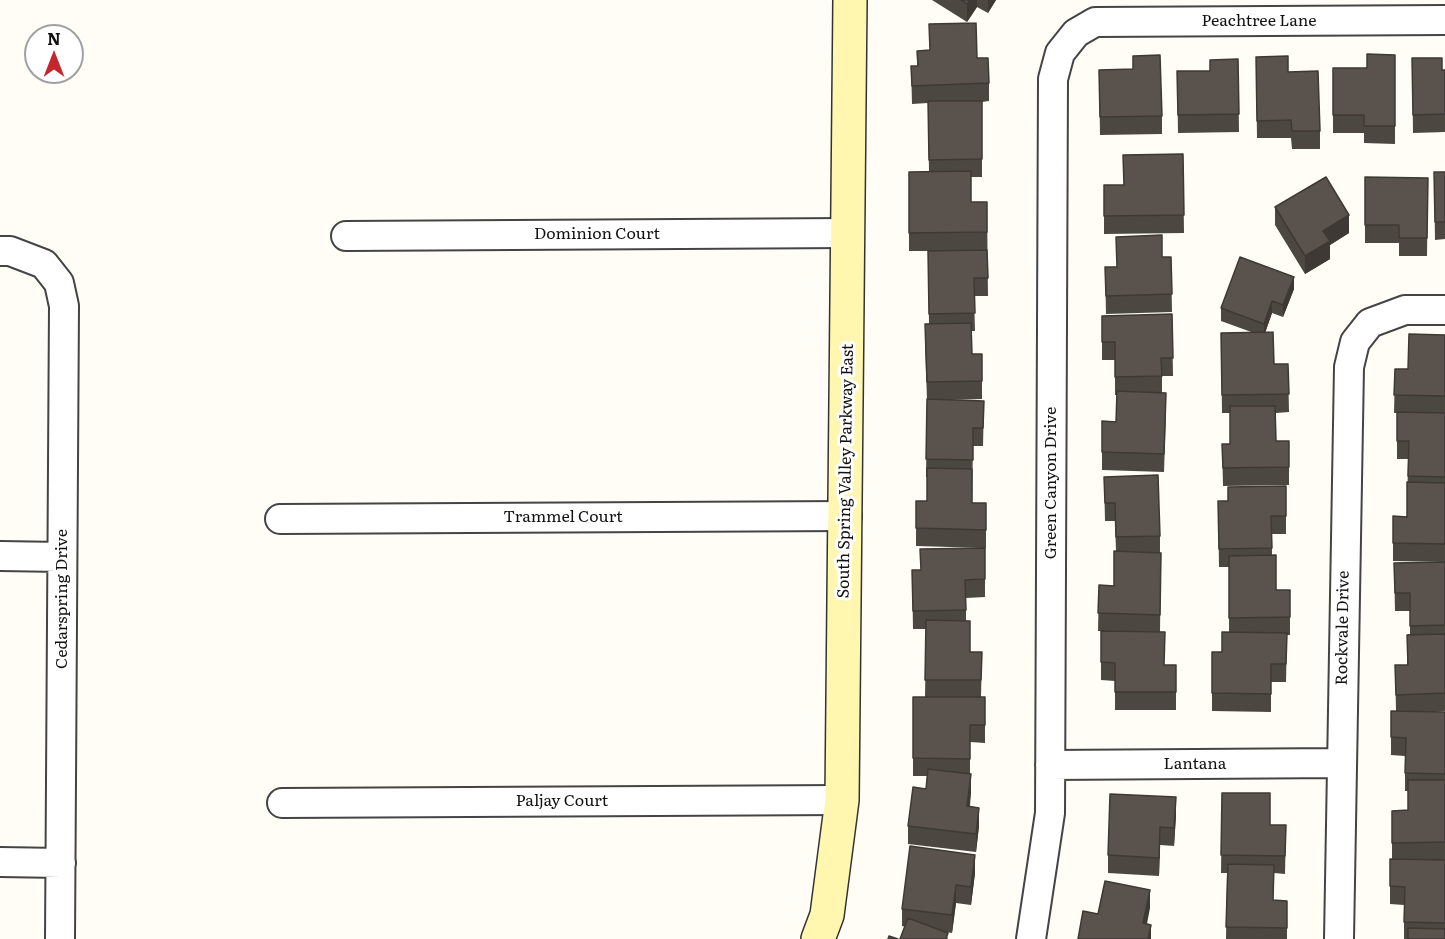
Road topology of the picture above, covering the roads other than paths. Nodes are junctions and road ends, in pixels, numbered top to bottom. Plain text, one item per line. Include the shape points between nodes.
1 (850, 0) edge
2 (1445, 20) edge
3 (1076, 33) joint
4 (848, 233) junction
5 (346, 236) dead end
6 (0, 251) edge
7 (1445, 310) edge
8 (846, 516) junction
9 (280, 519) dead end
10 (0, 556) edge
11 (62, 557) junction
12 (1340, 763) junction
13 (1050, 765) junction
14 (842, 800) junction
15 (282, 803) dead end
16 (0, 862) edge
17 (61, 863) junction
18 (60, 939) edge
19 (818, 939) edge
20 (1031, 939) edge
21 (1339, 939) edge

1 - 4 street, South Spring Valley Parkway East
2 - 3 street, Peachtree Lane via 1095,22
3 - 13 street, Green Canyon Drive via 1060,53 1053,79
4 - 5 street, Dominion Court
4 - 8 street, South Spring Valley Parkway East
6 - 11 street, Cedarspring Drive via 44,264 59,283 64,306
7 - 12 street, Rockvale Drive via 1405,310 1370,323 1355,342 1350,368
8 - 9 street, Trammel Court
8 - 14 street, South Spring Valley Parkway East
10 - 11 street
11 - 17 street, Cedarspring Drive
12 - 13 street, Lantana
12 - 21 street, Rockvale Drive
13 - 20 street, Green Canyon Drive via 1050,813
14 - 15 street, Paljay Court
14 - 19 street, South Spring Valley Parkway East via 826,915
16 - 17 street
17 - 18 street, Cedarspring Drive

